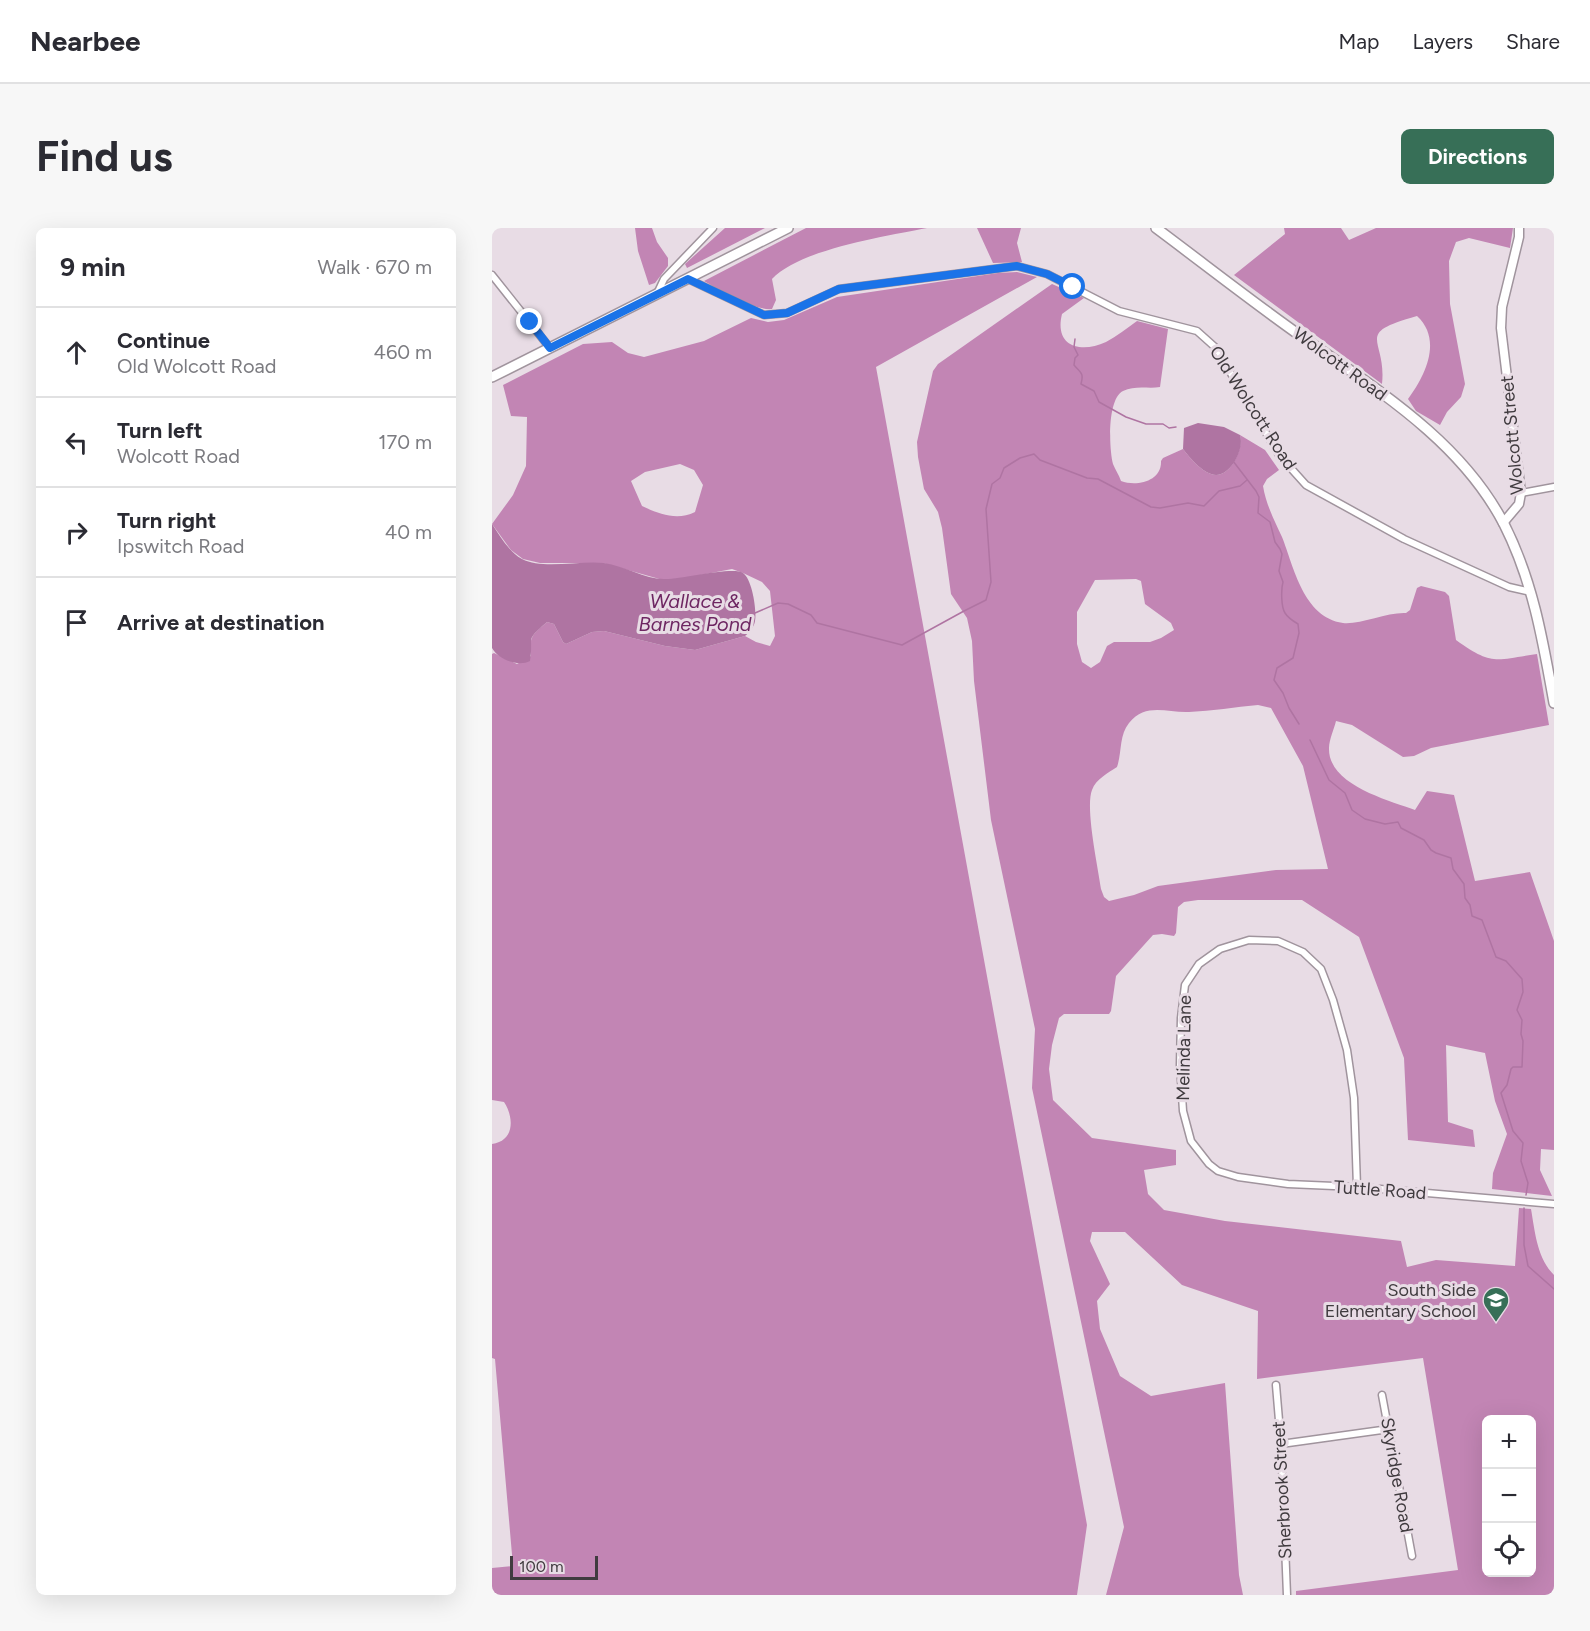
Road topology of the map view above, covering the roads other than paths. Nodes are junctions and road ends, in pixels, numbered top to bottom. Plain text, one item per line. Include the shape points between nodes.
1 (714, 228) edge
2 (788, 228) edge
3 (1156, 228) edge
4 (1519, 228) edge
5 (492, 275) edge
6 (688, 279) junction
7 (657, 294) junction
8 (550, 348) junction
9 (492, 378) edge
10 (1554, 487) edge
11 (1521, 493) junction
12 (1503, 523) junction
13 (1531, 592) junction
14 (1554, 704) edge
15 (1209, 1164) joint
16 (1357, 1187) junction
17 (1554, 1204) edge
18 (1276, 1385) dead end
19 (1382, 1395) dead end
20 (1389, 1429) junction
21 (1281, 1444) junction
22 (1412, 1556) dead end
23 (1287, 1595) edge

1 - 7 street via 664,279
2 - 6 main road
3 - 12 main road, Wolcott Road via 1420,423 1465,468
4 - 11 main road, Wolcott Street via 1501,328
5 - 8 street
6 - 7 main road
6 - 13 street, Old Wolcott Road via 764,315 787,313 839,289 1017,266 1047,274 1119,311 1197,331 1216,348 1279,455 1306,485 1404,539 1509,587
7 - 8 main road
8 - 9 main road
10 - 11 street
11 - 12 main road, Wolcott Street via 1519,504
12 - 13 main road
13 - 14 main road
15 - 16 street, Tuttle Road via 1238,1177
15 - 16 street, Melinda Lane via 1191,1142 1183,1111 1181,1018 1185,986 1198,964 1220,949 1249,940 1278,941 1303,952 1321,969 1333,1000 1347,1050 1354,1098
16 - 17 street, Tuttle Road
18 - 21 street, Sherbrook Street
19 - 20 street, Skyridge Road
20 - 21 street
20 - 22 street, Skyridge Road
21 - 23 street, Sherbrook Street

